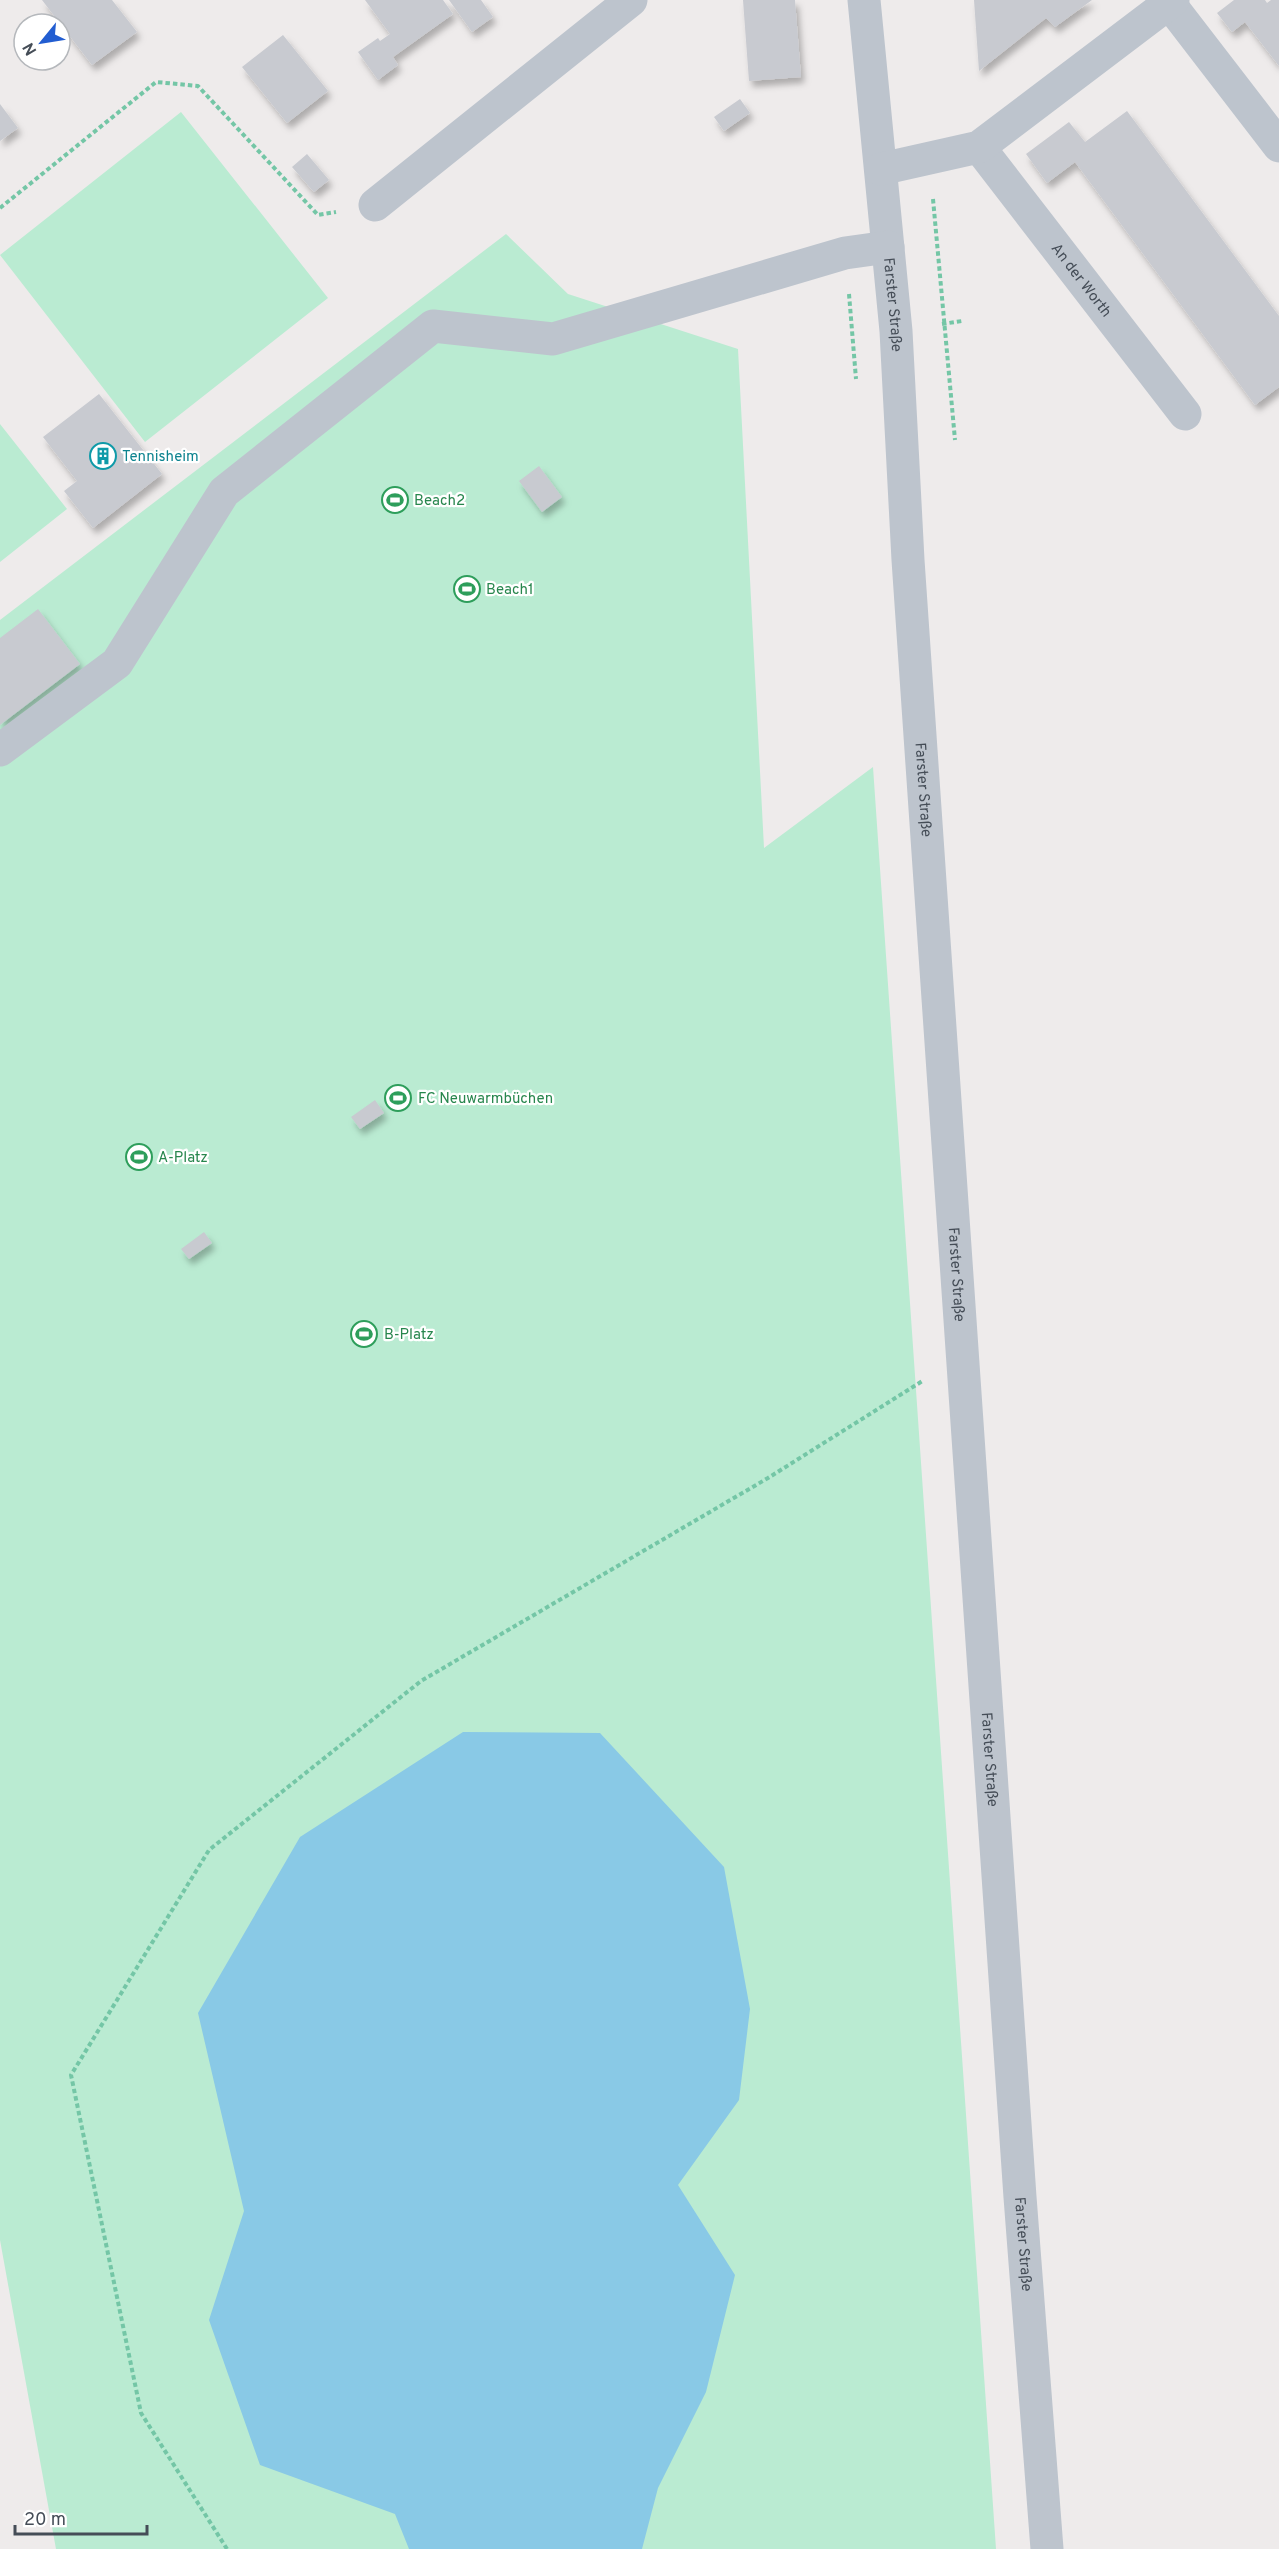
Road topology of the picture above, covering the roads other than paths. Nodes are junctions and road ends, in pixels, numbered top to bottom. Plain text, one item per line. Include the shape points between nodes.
1 (631, 0) edge
2 (864, 0) edge
3 (1171, 2) edge
4 (1279, 146) edge
5 (979, 147) junction
6 (881, 169) junction
7 (375, 205) road end
8 (888, 247) junction
9 (1185, 414) dead end
10 (0, 750) edge
11 (1047, 2549) edge

1 - 7 street
2 - 6 street, Farster Straße
3 - 4 street
3 - 5 street
5 - 6 street
5 - 9 street, An der Worth
6 - 8 street, Farster Straße
8 - 10 street via 845,254 553,339 433,326 224,492 117,663
8 - 11 street, Farster Straße

